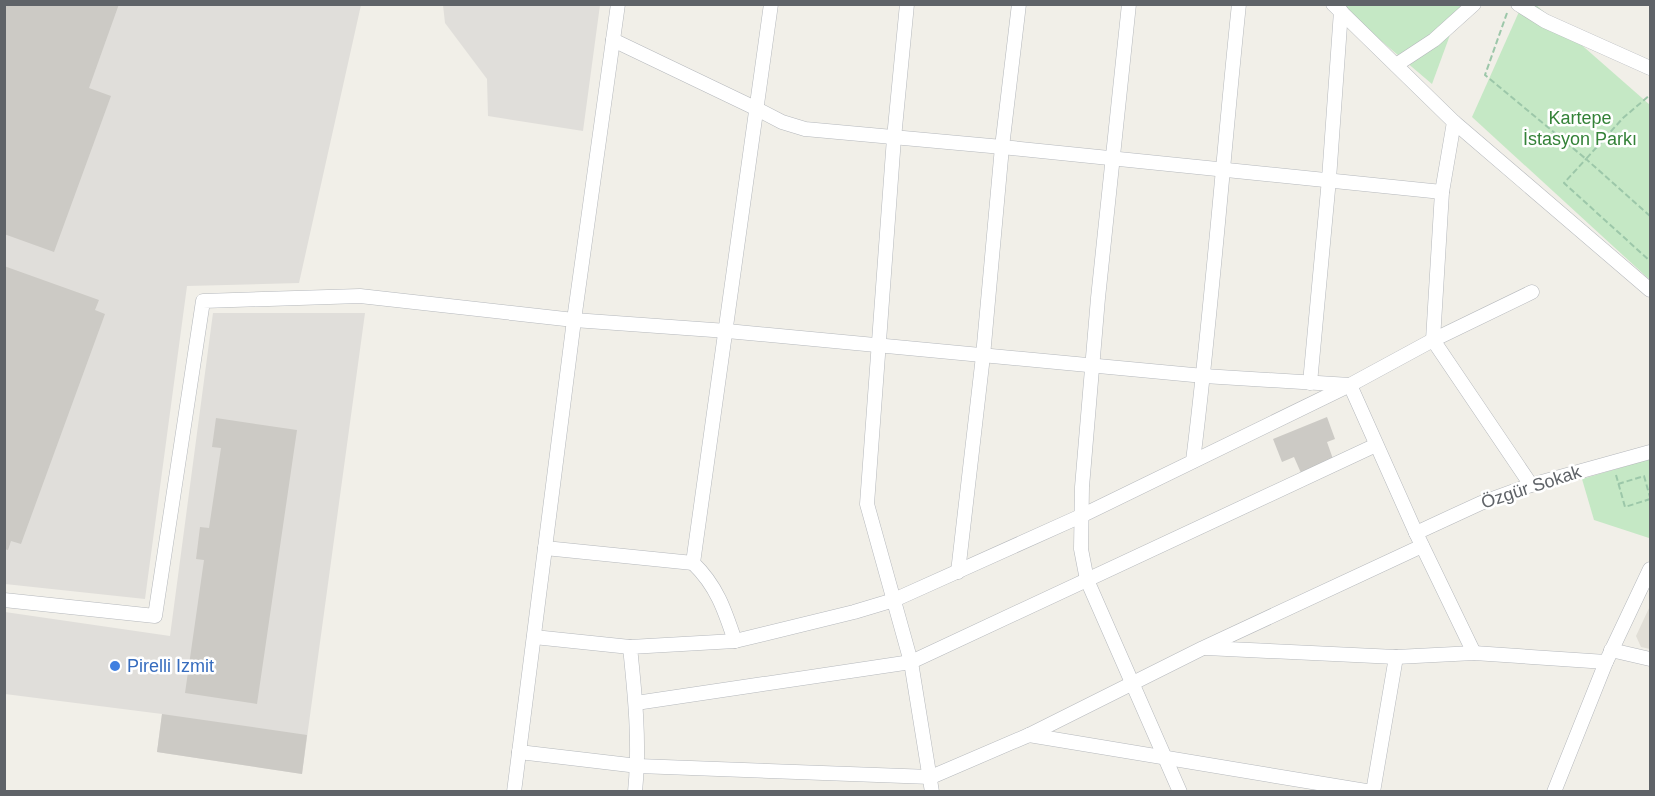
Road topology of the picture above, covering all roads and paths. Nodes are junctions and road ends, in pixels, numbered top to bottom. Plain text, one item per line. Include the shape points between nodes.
1 (618, 4) edge
2 (771, 4) edge
3 (908, 4) edge
4 (1019, 4) edge
5 (1129, 4) edge
6 (1239, 4) edge
7 (1474, 4) edge
8 (1510, 4) edge
9 (1518, 4) edge
10 (1337, 8) edge
11 (613, 40) junction
12 (1396, 65) junction
13 (1650, 68) edge
14 (1650, 95) edge
15 (755, 108) junction
16 (1454, 122) junction
17 (894, 138) junction
18 (1002, 147) junction
19 (1112, 158) junction
20 (1586, 159) junction
21 (1222, 170) junction
22 (1329, 179) junction
23 (1442, 192) junction
24 (1650, 216) edge
25 (1650, 261) edge
26 (1650, 290) edge
27 (1532, 292) dead end
28 (574, 320) junction
29 (727, 331) junction
30 (1433, 340) junction
31 (877, 345) junction
32 (983, 356) junction
33 (1092, 364) junction
34 (1204, 376) junction
35 (1310, 383) junction
36 (1350, 385) junction
37 (1376, 445) junction
38 (1650, 452) edge
39 (1193, 461) junction
40 (1531, 485) junction
41 (1650, 498) edge
42 (1081, 516) junction
43 (1416, 533) junction
44 (1422, 546) junction
45 (545, 548) junction
46 (693, 563) junction
47 (1650, 570) edge
48 (958, 572) junction
49 (1087, 580) junction
50 (4, 600) edge
51 (894, 600) junction
52 (534, 637) junction
53 (735, 641) junction
54 (630, 647) junction
55 (1203, 648) junction
56 (1474, 653) junction
57 (1609, 656) junction
58 (1396, 657) junction
59 (1650, 659) edge
60 (911, 662) junction
61 (1131, 683) junction
62 (636, 703) junction
63 (1029, 735) junction
64 (519, 752) junction
65 (1164, 758) junction
66 (638, 766) junction
67 (931, 777) junction
68 (514, 792) edge
69 (635, 792) edge
70 (932, 792) edge
71 (1180, 792) edge
72 (1372, 792) edge
73 (1554, 792) edge

1 - 11 street
2 - 15 street
3 - 17 street
4 - 18 street
5 - 19 street
6 - 21 street
7 - 12 street via 1434,40
8 - 20 path via 1485,75
9 - 13 street via 1545,21
10 - 12 street
10 - 22 street
11 - 15 street
11 - 28 street
12 - 16 street
14 - 20 path
15 - 17 street via 805,129
15 - 29 street
16 - 23 street
16 - 26 street
17 - 18 street
17 - 31 street
18 - 19 street
18 - 32 street
19 - 21 street
19 - 33 street
20 - 24 path
20 - 25 path via 1564,183
21 - 22 street
21 - 34 street
22 - 23 street
22 - 35 street
23 - 30 street
27 - 30 street
28 - 29 street
28 - 45 street
28 - 50 street via 360,296 203,301 155,616
29 - 31 street
29 - 46 street
30 - 36 street
30 - 40 street
31 - 32 street
31 - 51 street via 867,504
32 - 33 street
32 - 48 street
33 - 34 street
33 - 42 street
34 - 35 street
34 - 39 street
35 - 36 street
36 - 37 street
36 - 39 street
37 - 43 street
37 - 49 street
38 - 40 street, Özgür Sokak
39 - 42 street
40 - 43 street, Özgür Sokak
41 - 41 path via 1644,476 1618,484 1625,507
42 - 48 street
42 - 49 street via 1081,549
43 - 44 street
44 - 55 street
44 - 56 street
45 - 46 street
45 - 52 street
46 - 53 street via 719,596
47 - 57 street
48 - 51 street
49 - 60 street
49 - 61 street
51 - 53 street
51 - 60 street
52 - 54 street
52 - 64 street
53 - 54 street
54 - 62 street
55 - 58 street
55 - 61 street
56 - 57 street
56 - 58 street
57 - 59 street
57 - 73 street
58 - 72 street
60 - 62 street
60 - 67 street
61 - 63 street
61 - 65 street
62 - 66 street
63 - 65 street
63 - 67 street
64 - 66 street
64 - 68 street
65 - 71 street
65 - 72 street
66 - 67 street
66 - 69 street
67 - 70 street

